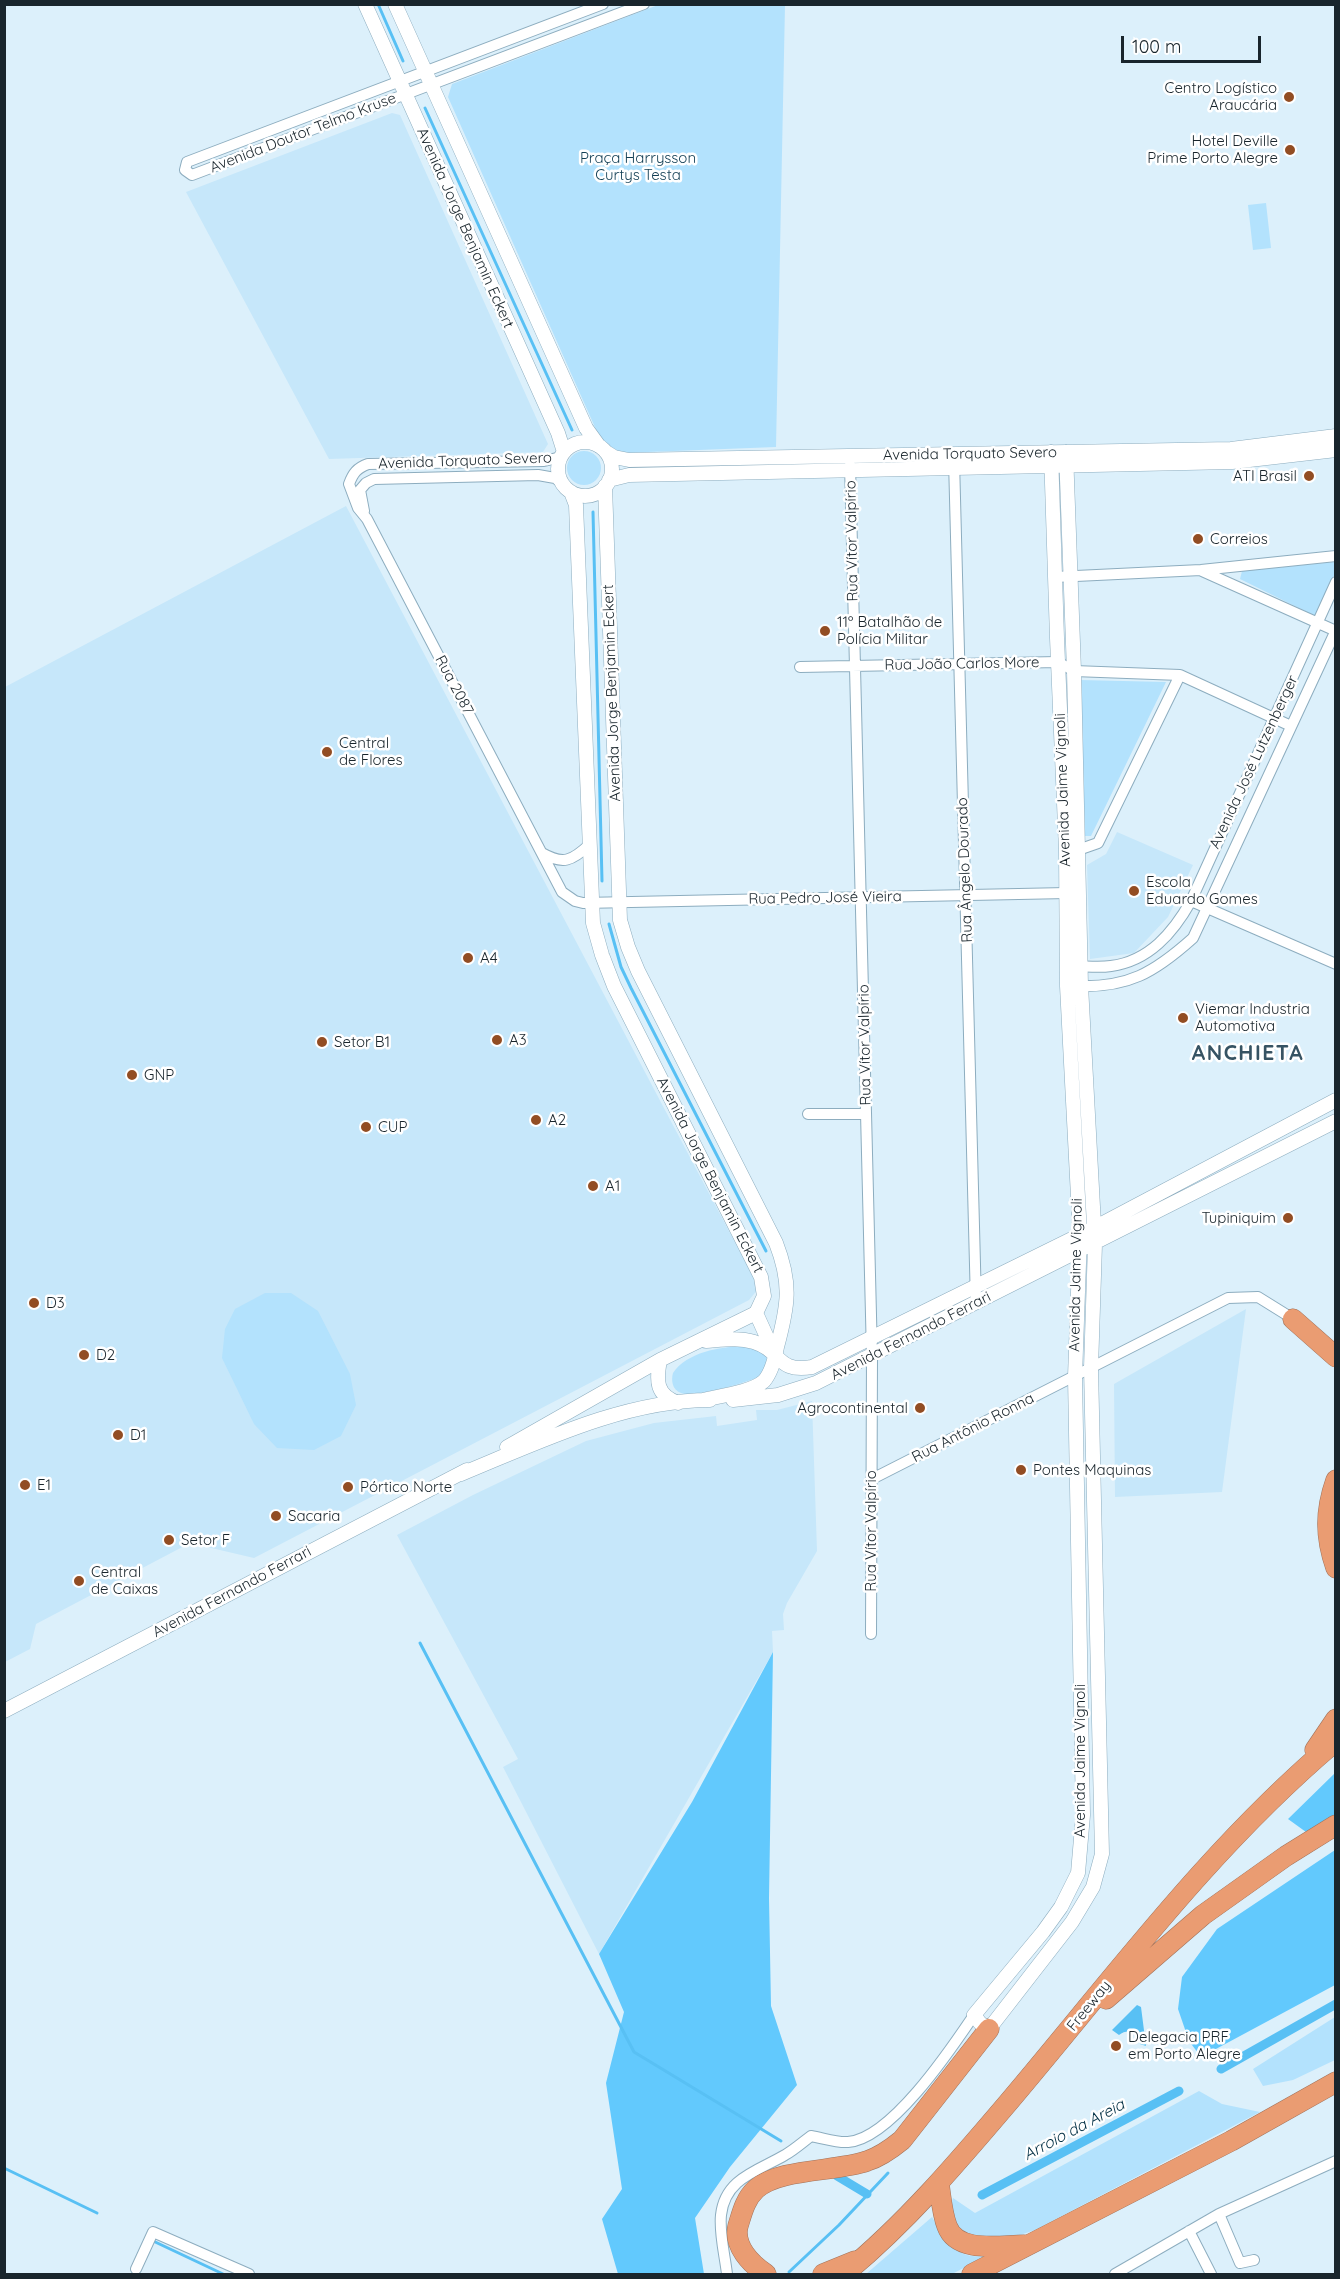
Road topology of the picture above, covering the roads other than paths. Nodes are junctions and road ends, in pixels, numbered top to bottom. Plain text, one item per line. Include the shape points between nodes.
1 (365, 4) edge
2 (395, 4) edge
3 (603, 4) edge
4 (644, 4) edge
5 (429, 78) junction
6 (402, 88) junction
7 (192, 175) dead end
8 (1335, 436) edge
9 (603, 449) junction
10 (1335, 450) edge
11 (562, 454) junction
12 (850, 456) junction
13 (1153, 457) junction
14 (1051, 459) junction
15 (1066, 459) junction
16 (954, 461) junction
17 (368, 464) joint
18 (850, 470) junction
19 (607, 483) junction
20 (567, 488) junction
21 (367, 519) junction
22 (1335, 556) edge
23 (1201, 570) junction
24 (1062, 576) junction
25 (1335, 582) edge
26 (1318, 622) junction
27 (1335, 630) edge
28 (1058, 662) junction
29 (960, 663) junction
30 (855, 666) junction
31 (800, 667) dead end
32 (1074, 672) junction
33 (1180, 675) junction
34 (1274, 719) junction
35 (1291, 726) junction
36 (589, 845) junction
37 (1072, 850) junction
38 (542, 853) junction
39 (1066, 893) junction
40 (966, 895) junction
41 (861, 897) junction
42 (1191, 901) junction
43 (619, 902) junction
44 (588, 903) junction
45 (1207, 909) junction
46 (1335, 964) edge
47 (1074, 966) junction
48 (1074, 986) junction
49 (1335, 1100) edge
50 (808, 1114) dead end
51 (866, 1114) junction
52 (1335, 1121) edge
53 (1256, 1142) junction
54 (1264, 1158) junction
55 (1094, 1228) junction
56 (1080, 1235) junction
57 (1095, 1244) junction
58 (1080, 1251) junction
59 (975, 1287) junction
60 (1006, 1288) junction
61 (976, 1303) junction
62 (756, 1313) junction
63 (1293, 1318) junction
64 (872, 1338) junction
65 (698, 1341) junction
66 (1335, 1345) edge
67 (775, 1355) junction
68 (872, 1355) junction
69 (1335, 1357) edge
70 (660, 1360) junction
71 (1091, 1368) junction
72 (1075, 1377) junction
73 (703, 1400) junction
74 (678, 1403) junction
75 (461, 1474) junction
76 (872, 1479) junction
77 (1335, 1480) edge
78 (1335, 1568) edge
79 (871, 1634) dead end
80 (4, 1711) edge
81 (1335, 1719) edge
82 (1081, 1732) junction
83 (1099, 1732) junction
84 (1335, 1741) edge
85 (1302, 1770) junction
86 (1335, 1825) edge
87 (988, 1999) junction
88 (1002, 2013) junction
89 (974, 2015) junction
90 (989, 2029) junction
91 (1070, 2030) junction
92 (1335, 2082) edge
93 (1335, 2093) edge
94 (1231, 2141) junction
95 (1335, 2161) edge
96 (939, 2184) junction
97 (1219, 2214) junction
98 (1189, 2231) junction
99 (1030, 2245) junction
100 (866, 2257) junction
101 (1254, 2260) dead end
102 (136, 2270) dead end
103 (249, 2274) edge
104 (727, 2274) edge
105 (766, 2274) edge
106 (823, 2274) edge
107 (844, 2274) edge
108 (972, 2274) edge
109 (1115, 2274) edge
110 (1211, 2274) edge

1 - 6 street, Avenida Jorge Benjamin Eckert
2 - 5 street, Avenida Jorge Benjamin Eckert
3 - 5 street, Avenida Doutor Telmo Kruse
4 - 5 street, Avenida Doutor Telmo Kruse
5 - 6 street, Avenida Doutor Telmo Kruse
5 - 9 street, Avenida Jorge Benjamin Eckert via 586,428
6 - 7 street, Avenida Doutor Telmo Kruse via 187,162 185,170
6 - 11 street, Avenida Jorge Benjamin Eckert via 558,433
8 - 13 street, Avenida Torquato Severo
9 - 11 street via 592,443 577,443
9 - 12 street, Avenida Torquato Severo via 614,457 629,460
9 - 19 street via 612,466
10 - 13 street, Avenida Torquato Severo via 1232,462
11 - 17 street, Avenida Torquato Severo via 544,461
11 - 20 street via 558,471
12 - 16 street, Avenida Torquato Severo
12 - 18 street, Rua Vítor Valpírio
13 - 15 street, Avenida Torquato Severo
14 - 15 street, Avenida Torquato Severo
14 - 16 street, Avenida Torquato Severo
14 - 24 street, Avenida Jaime Vignoli
15 - 24 street, Avenida Jaime Vignoli
16 - 18 street, Avenida Torquato Severo
16 - 29 street, Rua Ângelo Dourado
17 - 21 street, Rua 2087 via 352,474 349,484
18 - 19 street, Avenida Torquato Severo via 629,475
18 - 30 street, Rua Vítor Valpírio
19 - 20 street via 590,495
19 - 43 street, Avenida Jorge Benjamin Eckert
20 - 21 street, Avenida Torquato Severo via 555,478 538,475 375,479 360,490
20 - 36 street, Avenida Jorge Benjamin Eckert via 576,505
21 - 38 street, Rua 2087
22 - 23 street
23 - 24 street
23 - 26 street
24 - 28 street, Avenida Jaime Vignoli
24 - 32 street, Avenida Jaime Vignoli
25 - 26 street, Avenida José Lutzenberger
26 - 27 street
26 - 34 street, Avenida José Lutzenberger
27 - 35 street, Avenida José Lutzenberger
28 - 29 street, Rua João Carlos More
28 - 32 street, Rua João Carlos More
28 - 37 street, Avenida Jaime Vignoli
29 - 30 street, Rua João Carlos More
29 - 40 street, Rua Ângelo Dourado
30 - 31 street, Rua João Carlos More
30 - 41 street, Rua Vítor Valpírio
32 - 33 street
32 - 37 street, Avenida Jaime Vignoli
33 - 34 street
33 - 37 street via 1098,843
34 - 35 street
34 - 42 street, Avenida José Lutzenberger
35 - 45 street, Avenida José Lutzenberger
36 - 38 street via 570,860 555,860
36 - 44 street, Avenida Jorge Benjamin Eckert
37 - 39 street, Avenida Jaime Vignoli
37 - 47 street, Avenida Jaime Vignoli
38 - 44 street, Rua 2087 via 562,892 575,901
39 - 40 street, Rua Pedro José Vieira
39 - 47 street, Avenida Jaime Vignoli
40 - 41 street, Rua Pedro José Vieira
40 - 59 street, Rua Ângelo Dourado
41 - 43 street, Rua Pedro José Vieira
41 - 51 street, Rua Vítor Valpírio
42 - 45 street
42 - 47 street, Avenida José Lutzenberger via 1176,927 1134,959 1111,966
43 - 44 street, Rua Pedro José Vieira
43 - 67 street, Avenida Jorge Benjamin Eckert via 620,920 638,971 785,1265 788,1297
44 - 62 street, Avenida Jorge Benjamin Eckert via 615,986 761,1277 764,1296
45 - 46 street
45 - 48 street, Avenida José Lutzenberger via 1193,938 1171,958 1140,976 1112,986
47 - 48 street, Avenida Jaime Vignoli
48 - 55 street, Avenida Jaime Vignoli
48 - 56 street, Avenida Jaime Vignoli
49 - 53 street, Avenida Fernando Ferrari
50 - 51 street
51 - 64 street, Rua Vítor Valpírio
52 - 54 street, Avenida Fernando Ferrari
53 - 54 street
53 - 55 street, Avenida Fernando Ferrari
54 - 57 street, Avenida Fernando Ferrari
55 - 56 street, Avenida Fernando Ferrari
55 - 57 street, Avenida Jaime Vignoli
56 - 58 street, Avenida Jaime Vignoli
56 - 59 street, Avenida Fernando Ferrari
57 - 58 street, Avenida Fernando Ferrari
57 - 71 street, Avenida Jaime Vignoli
58 - 60 street, Avenida Fernando Ferrari
58 - 72 street, Avenida Jaime Vignoli
59 - 60 street
59 - 61 street, Rua Ângelo Dourado
59 - 64 street, Avenida Fernando Ferrari
60 - 61 street, Avenida Fernando Ferrari
61 - 68 street, Avenida Fernando Ferrari
62 - 65 street, Avenida Fernando Ferrari
62 - 67 street
63 - 66 street, Rua Antônio Ronna
63 - 69 highway
63 - 71 street, Rua Antônio Ronna via 1258,1297 1228,1298
64 - 67 street, Avenida Fernando Ferrari via 812,1367 797,1370
64 - 68 street, Rua Vítor Valpírio
65 - 67 street, Avenida Fernando Ferrari via 754,1342
65 - 70 street, Avenida Fernando Ferrari
67 - 73 street, Avenida Jorge Benjamin Eckert via 764,1381 753,1388
68 - 73 street, Avenida Fernando Ferrari via 816,1383 778,1395
68 - 76 street, Rua Vítor Valpírio
70 - 74 street via 658,1383 669,1400
70 - 75 street, Avenida Fernando Ferrari
71 - 72 street, Rua Antônio Ronna
71 - 83 street, Avenida Jaime Vignoli
72 - 76 street, Rua Antônio Ronna
72 - 82 street, Avenida Jaime Vignoli
73 - 74 street, Avenida Fernando Ferrari
74 - 75 street, Avenida Fernando Ferrari via 587,1423
75 - 80 street, Avenida Fernando Ferrari
76 - 79 street, Rua Vítor Valpírio
77 - 78 highway via 1327,1518
81 - 85 highway
82 - 83 street
82 - 87 street, Avenida Jaime Vignoli via 1083,1815 1078,1872 1055,1915
83 - 88 street, Avenida Jaime Vignoli via 1102,1854 1093,1887 1072,1922
84 - 85 highway, Freeway
85 - 91 highway, Freeway via 1215,1857 1143,1938
86 - 91 highway via 1203,1915
87 - 88 street
87 - 89 street, Avenida Jaime Vignoli
88 - 90 street, Avenida Jaime Vignoli
89 - 90 street
89 - 104 street, Avenida Jaime Vignoli via 947,2056 892,2118 870,2136 848,2142 812,2136 736,2183 724,2198 720,2217
90 - 105 highway via 902,2140 885,2154 865,2162 774,2179 756,2189 745,2203 737,2232 746,2258
91 - 96 highway, Freeway
92 - 94 highway
93 - 94 highway
94 - 99 highway
95 - 97 street
96 - 99 highway via 946,2224 960,2241 970,2245
96 - 100 highway, Freeway
97 - 98 street
97 - 101 street via 1240,2263
98 - 109 street
98 - 110 street
99 - 108 highway
100 - 106 highway
100 - 107 highway, Freeway
102 - 103 street via 153,2232

